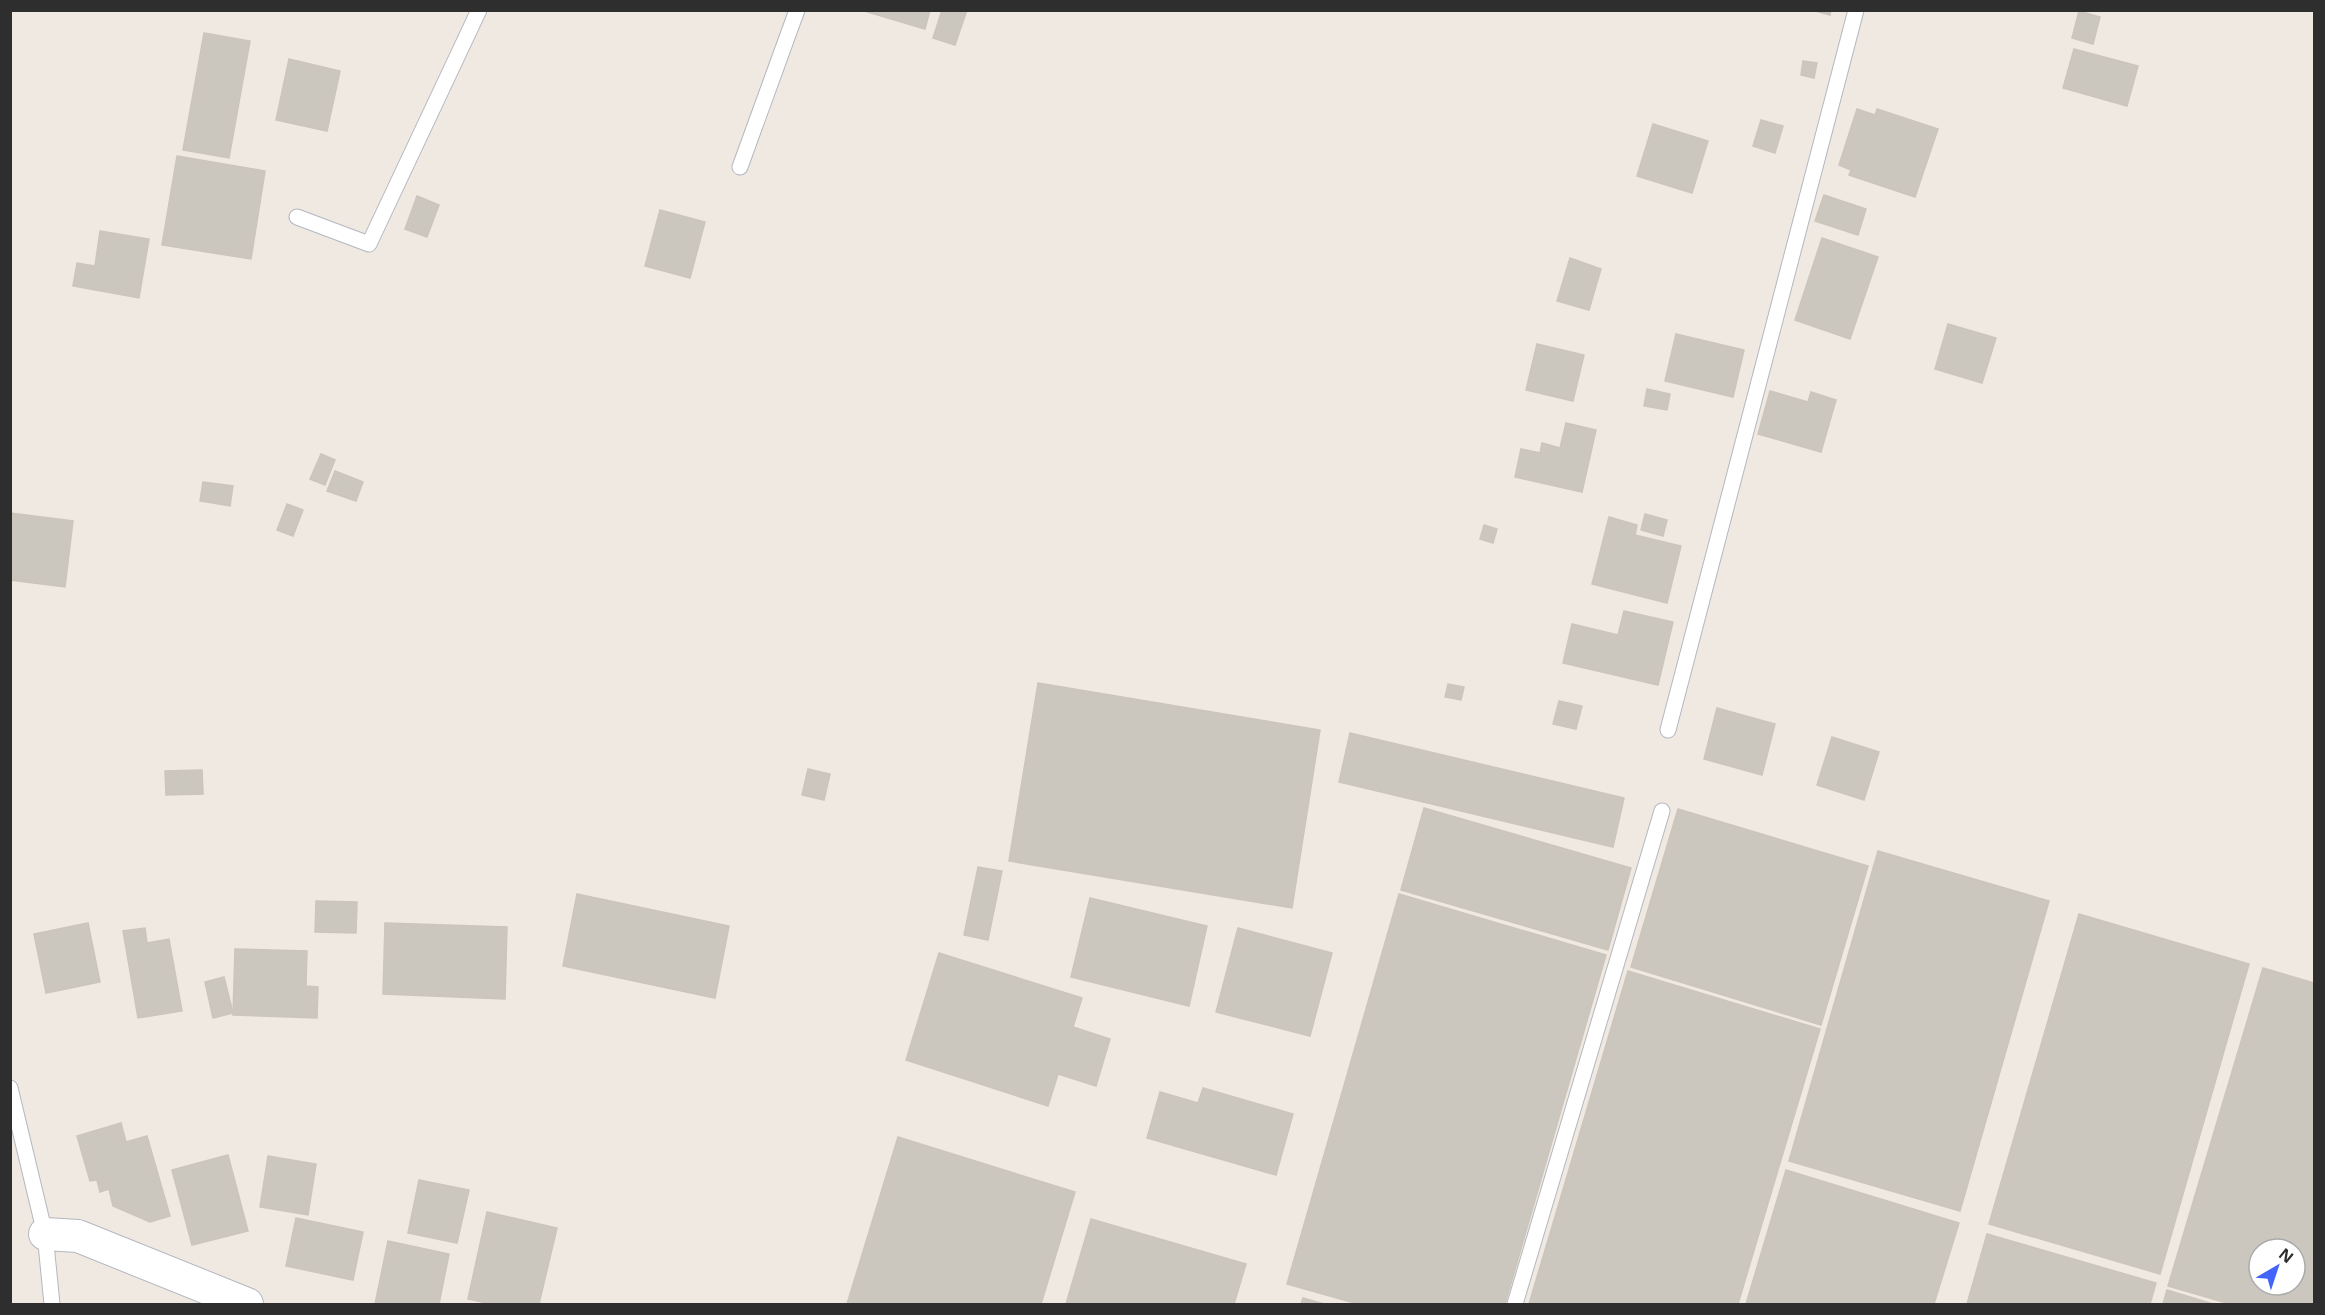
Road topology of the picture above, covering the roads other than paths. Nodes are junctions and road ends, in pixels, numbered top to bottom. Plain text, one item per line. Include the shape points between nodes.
1 (479, 10) edge
2 (797, 10) edge
3 (1856, 10) edge
4 (740, 167) dead end
5 (297, 218) dead end
6 (1668, 730) dead end
7 (1662, 811) dead end
8 (10, 1088) edge
9 (45, 1234) junction
10 (52, 1305) edge
11 (247, 1305) edge
12 (1515, 1305) edge

1 - 5 lane via 369,244
2 - 4 lane
3 - 6 lane
7 - 12 lane
8 - 9 lane
9 - 10 lane
9 - 11 street via 78,1236

